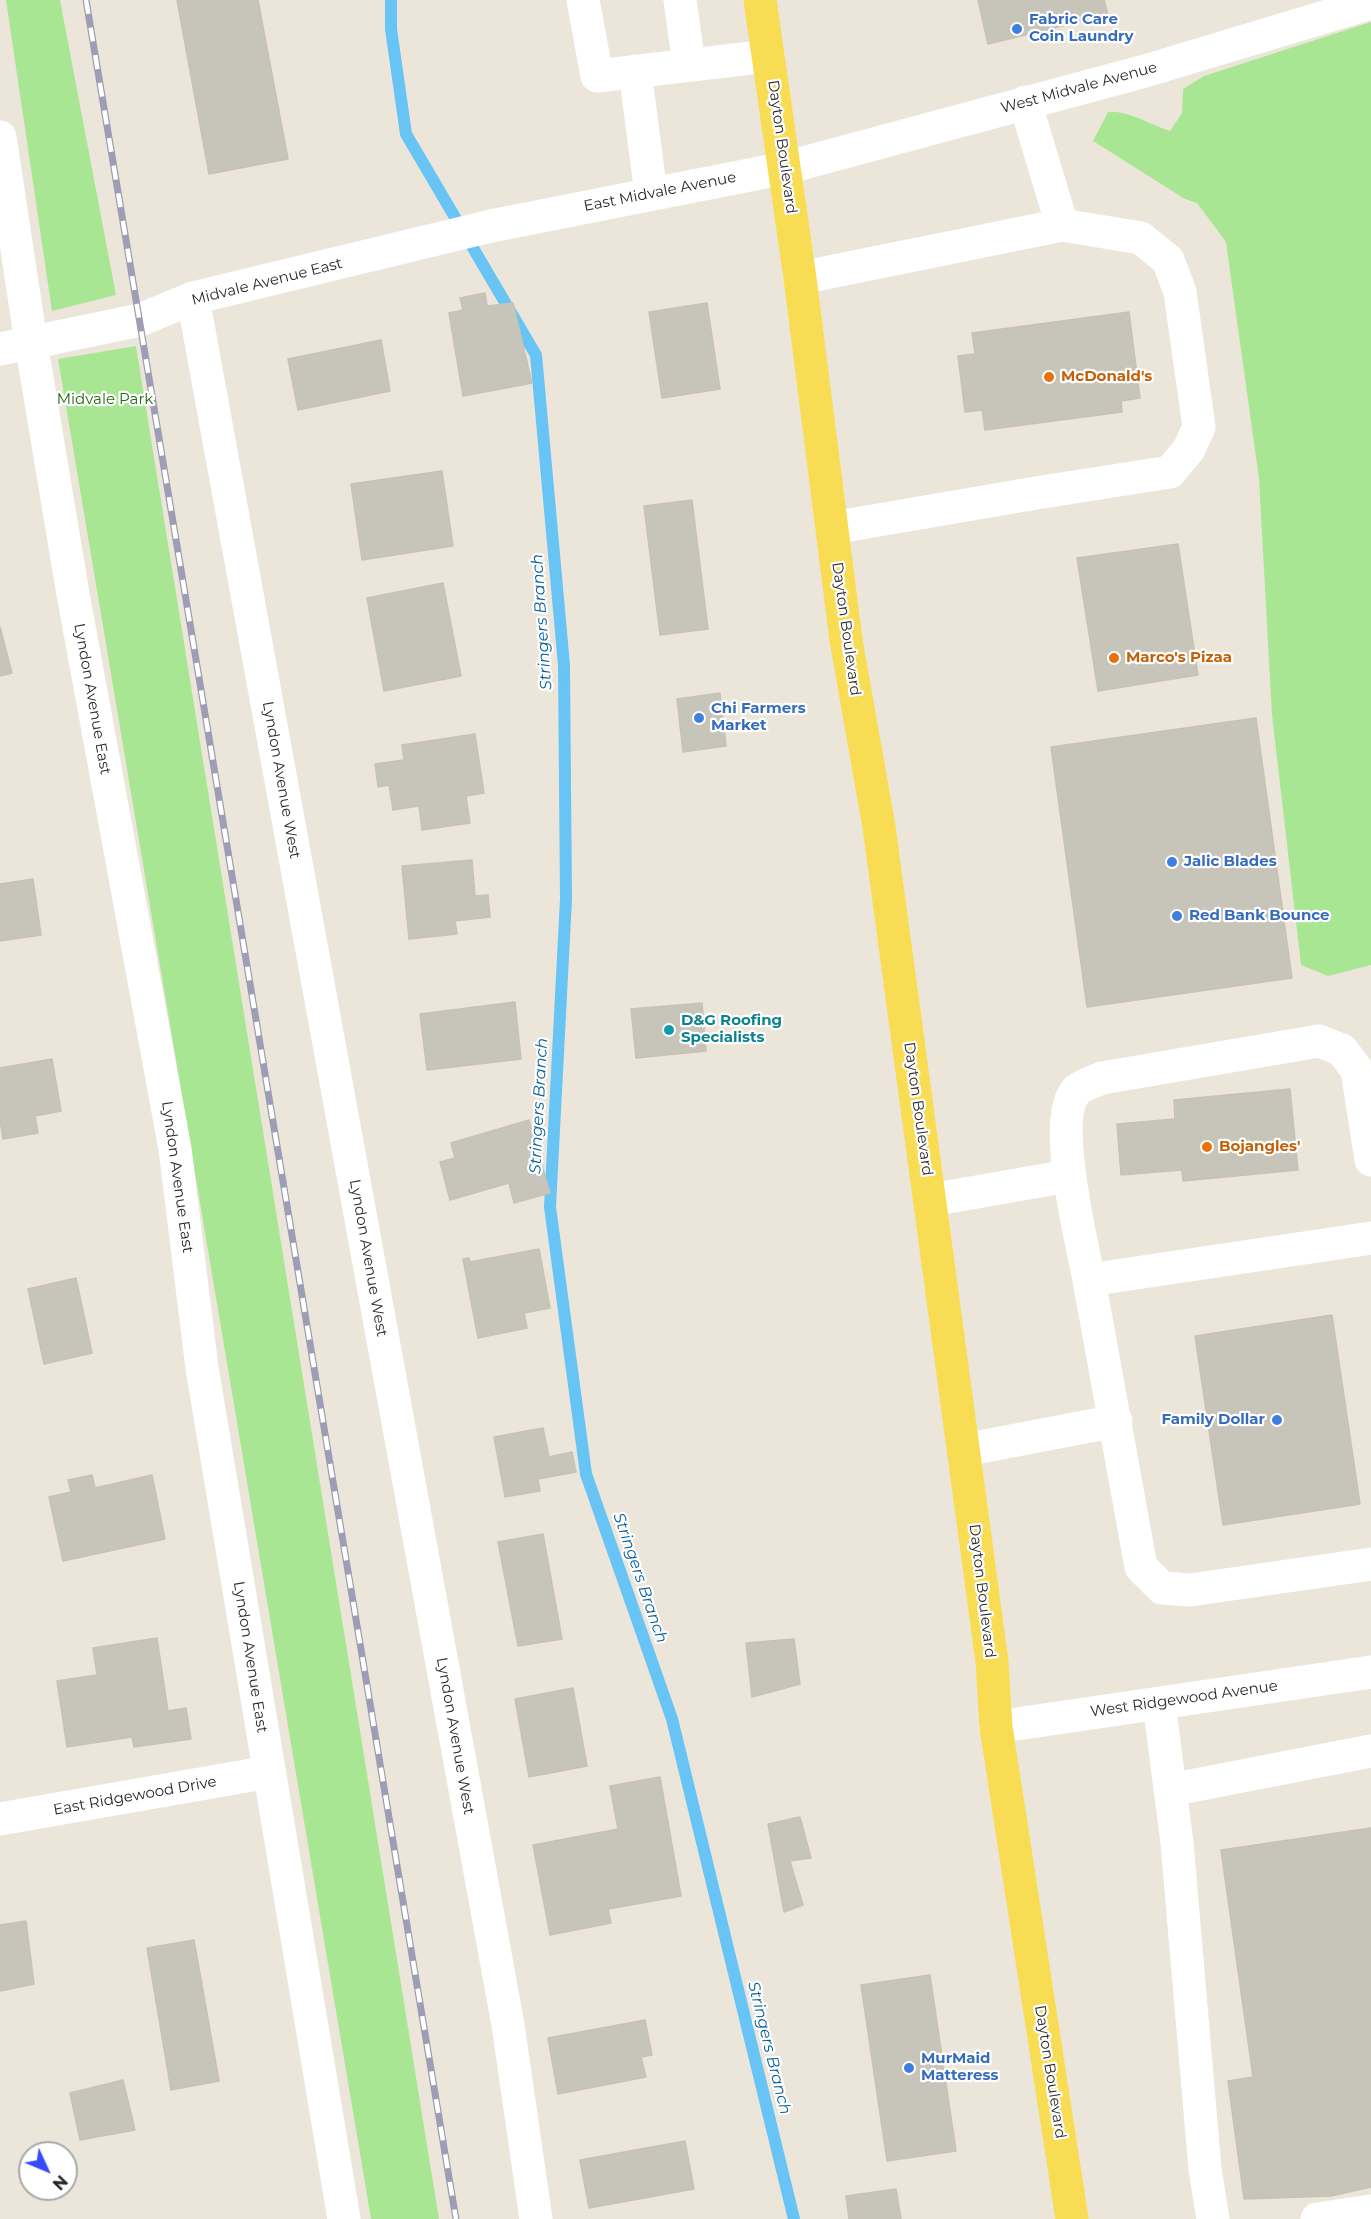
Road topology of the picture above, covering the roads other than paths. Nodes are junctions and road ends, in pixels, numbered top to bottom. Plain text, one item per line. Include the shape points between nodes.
1 (583, 0) edge
2 (680, 0) edge
3 (760, 0) edge
4 (1371, 3) edge
5 (768, 56) junction
6 (689, 65) junction
7 (635, 71) junction
8 (1025, 102) junction
9 (0, 137) edge
10 (785, 168) junction
11 (651, 194) junction
12 (534, 216) joint
13 (1062, 225) junction
14 (800, 278) junction
15 (193, 298) junction
16 (15, 346) edge
17 (832, 528) junction
18 (1371, 1160) edge
19 (1068, 1176) junction
20 (931, 1200) junction
21 (1371, 1238) edge
22 (1089, 1280) junction
23 (1116, 1421) junction
24 (964, 1450) junction
25 (1371, 1564) edge
26 (1371, 1672) edge
27 (1159, 1703) junction
28 (996, 1727) junction
29 (1371, 1751) edge
30 (270, 1772) junction
31 (1170, 1790) junction
32 (0, 1819) edge
33 (1371, 2211) edge
34 (344, 2219) edge
35 (536, 2219) edge
36 (1072, 2219) edge
37 (1213, 2219) edge
38 (1317, 2219) edge

1 - 7 street via 597,76
2 - 6 street
3 - 5 main road, Dayton Boulevard
4 - 8 street, West Midvale Avenue via 1145,71
5 - 6 street
5 - 10 main road, Dayton Boulevard
6 - 7 street
7 - 11 street
8 - 10 street, West Midvale Avenue
8 - 13 street
9 - 16 street, Lyndon Avenue East
10 - 11 street, East Midvale Avenue
10 - 14 main road, Dayton Boulevard
11 - 12 street, East Midvale Avenue
12 - 15 street, Midvale Avenue East
13 - 14 street
13 - 17 street via 1142,238 1168,260 1180,292 1199,427 1189,449 1170,472
14 - 17 main road, Dayton Boulevard
15 - 16 street, Midvale Avenue East via 140,320
15 - 35 street, Lyndon Avenue West via 505,2008
16 - 30 street, Lyndon Avenue East via 75,605 175,1149 202,1368
17 - 20 main road, Dayton Boulevard
18 - 19 street via 1357,1070 1342,1050 1319,1041 1102,1078 1077,1090 1067,1111
19 - 20 street
19 - 22 street
20 - 24 main road, Dayton Boulevard
21 - 22 street
22 - 23 street
23 - 24 street
23 - 25 street via 1141,1567 1162,1588 1190,1590
24 - 28 main road, Dayton Boulevard via 992,1662
26 - 27 street, West Ridgewood Avenue
27 - 28 street, West Ridgewood Avenue
27 - 31 street
28 - 36 main road, Dayton Boulevard
29 - 31 street
30 - 32 street, East Ridgewood Drive
30 - 34 street, Lyndon Avenue East
31 - 37 street
33 - 38 street

